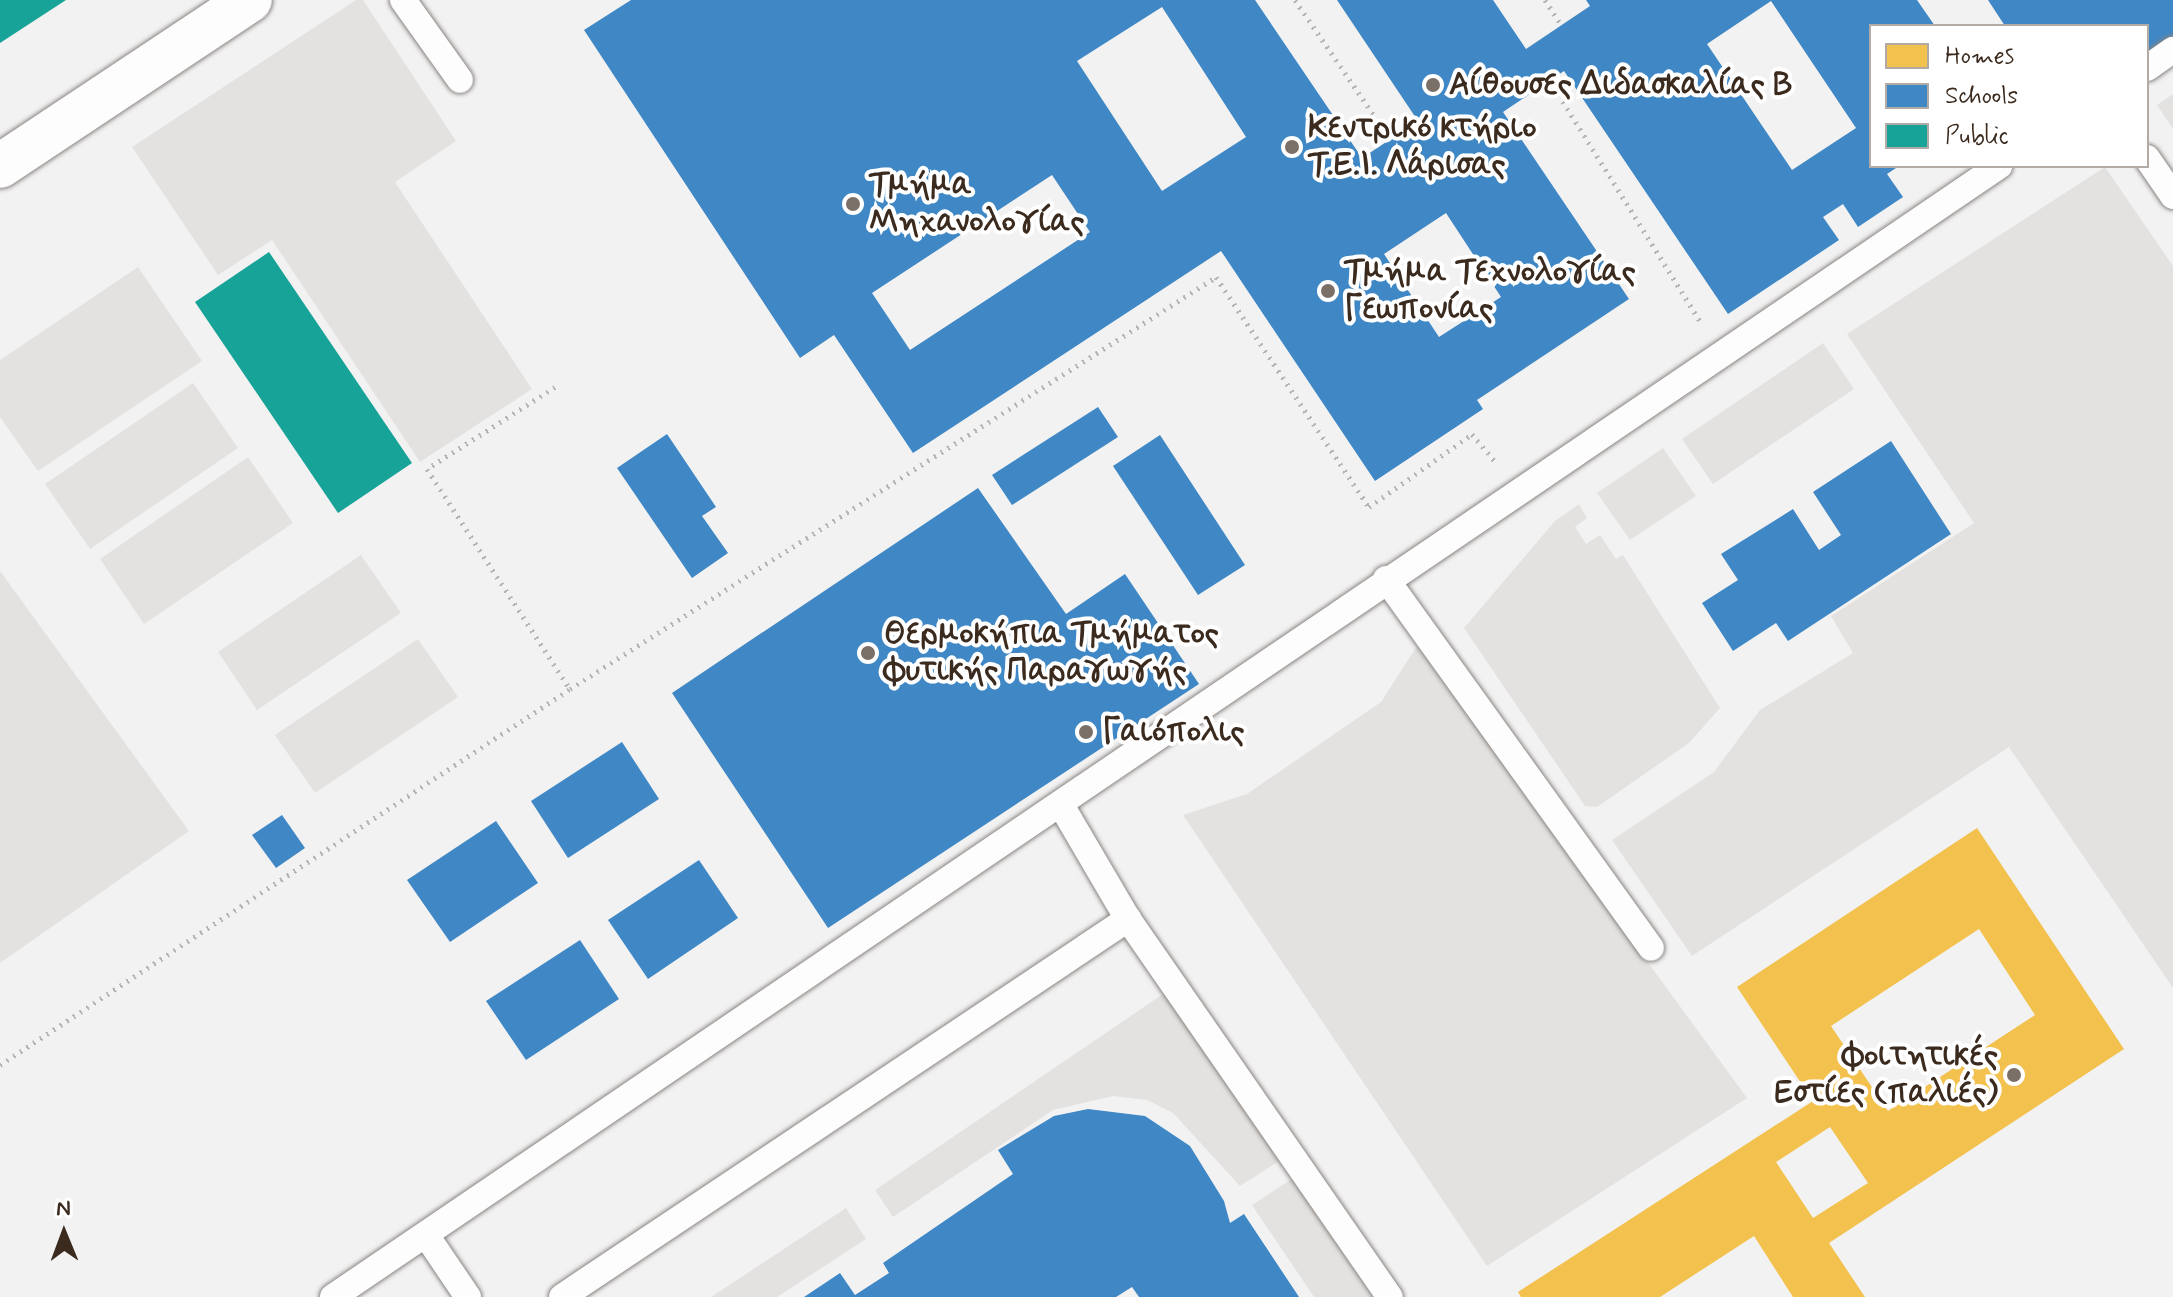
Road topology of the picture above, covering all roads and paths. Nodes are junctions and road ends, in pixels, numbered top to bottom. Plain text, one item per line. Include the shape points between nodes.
1 (250, 0) edge
2 (403, 0) edge
3 (1295, 0) edge
4 (1545, 0) edge
5 (1561, 25) dead end
6 (2173, 50) edge
7 (2149, 67) edge
8 (460, 80) dead end
9 (1550, 81) dead end
10 (1390, 139) dead end
11 (2149, 161) edge
12 (0, 166) edge
13 (1996, 168) edge
14 (2173, 196) edge
15 (1710, 336) dead end
16 (555, 387) dead end
17 (1517, 490) junction
18 (1386, 579) junction
19 (570, 689) junction
20 (1061, 805) junction
21 (1128, 919) junction
22 (1651, 948) dead end
23 (0, 1065) edge
24 (426, 1235) junction
25 (333, 1297) edge
26 (468, 1297) edge
27 (562, 1297) edge
28 (1390, 1297) edge

1 - 12 street
2 - 8 lane
3 - 10 path
4 - 5 path
6 - 7 lane
9 - 15 path
11 - 14 lane
13 - 17 lane
16 - 19 path via 427,469
17 - 18 lane
17 - 19 path via 1472,434 1369,507 1216,277
18 - 20 lane
18 - 22 lane
19 - 23 path
20 - 21 lane
20 - 24 lane
21 - 27 lane
21 - 28 lane
24 - 25 lane
24 - 26 lane

